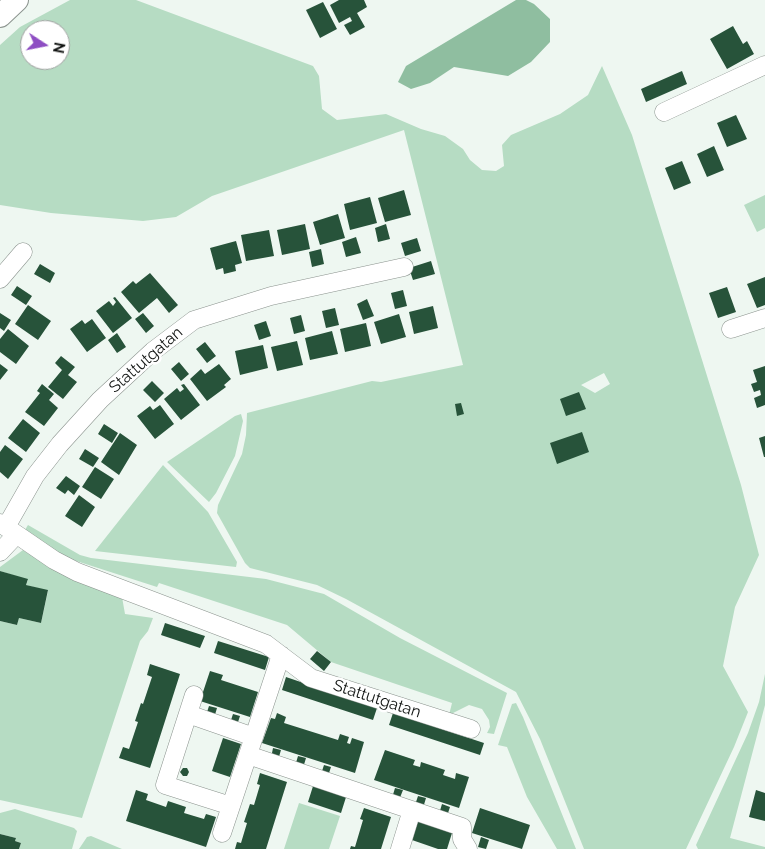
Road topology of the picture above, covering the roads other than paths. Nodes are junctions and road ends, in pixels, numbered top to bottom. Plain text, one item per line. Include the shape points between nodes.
1 (17, 0) edge
2 (0, 16) edge
3 (765, 65) edge
4 (664, 112) dead end
5 (23, 252) dead end
6 (404, 267) dead end
7 (0, 280) edge
8 (765, 318) edge
9 (731, 329) dead end
10 (7, 528) edge
11 (0, 552) edge
12 (281, 655) junction
13 (194, 695) dead end
14 (188, 714) junction
15 (471, 729) dead end
16 (254, 737) junction
17 (248, 755) junction
18 (231, 806) junction
19 (412, 810) junction
20 (222, 833) dead end
21 (400, 849) edge
22 (468, 849) edge

1 - 2 street
3 - 4 street
5 - 7 street
6 - 10 street, Stattutgatan via 271,296 194,320 153,351 87,414 36,476
8 - 9 street
10 - 11 street, Stattutgatan
10 - 12 street, Stattutgatan via 77,572 266,644
12 - 15 street, Stattutgatan via 311,678
12 - 16 street
13 - 14 street
14 - 16 street
14 - 18 street via 165,785
16 - 17 street
17 - 18 street
17 - 19 street
18 - 20 street
19 - 21 street
19 - 22 street via 462,827 462,838

